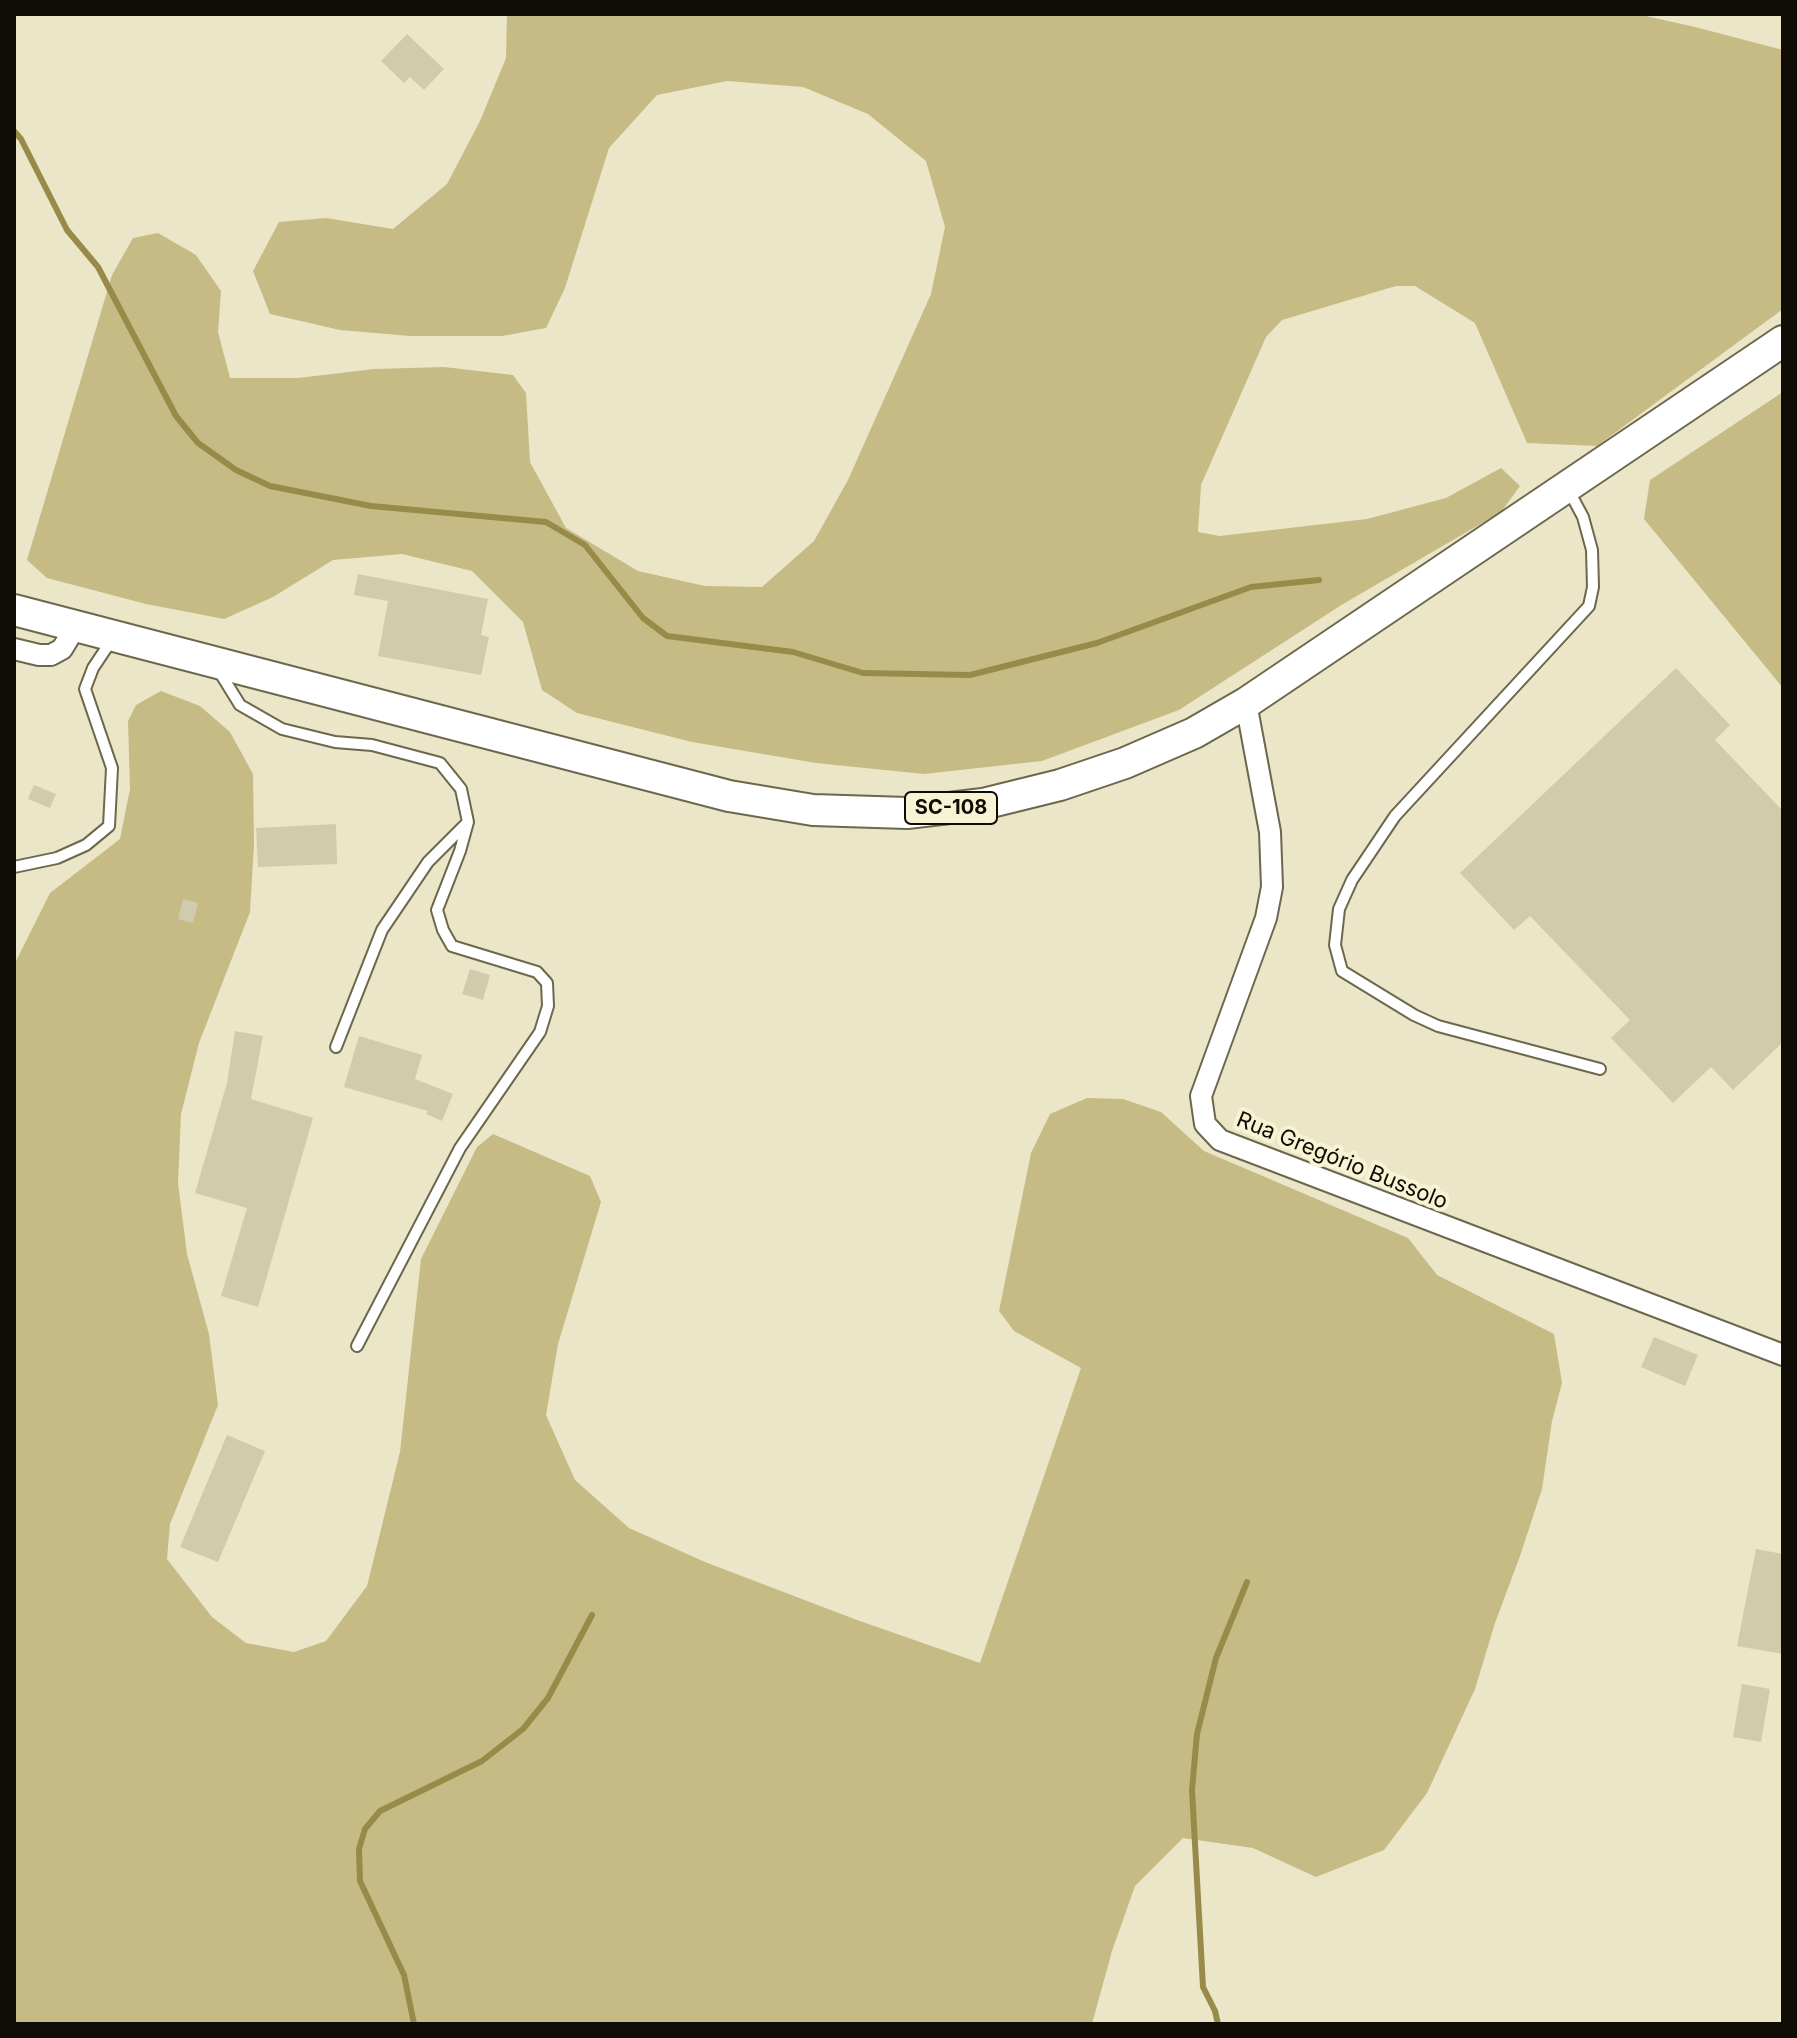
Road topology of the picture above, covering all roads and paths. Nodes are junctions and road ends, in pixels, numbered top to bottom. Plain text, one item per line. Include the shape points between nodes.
1 (1783, 341) edge
2 (1567, 487) junction
3 (14, 610) edge
4 (76, 626) junction
5 (115, 636) junction
6 (14, 649) edge
7 (214, 662) junction
8 (1246, 703) junction
9 (468, 822) junction
10 (14, 867) edge
11 (336, 1047) dead end
12 (1600, 1069) dead end
13 (357, 1346) dead end
14 (1783, 1355) edge

1 - 2 main road, SC-108
2 - 8 main road, SC-108
2 - 12 lane via 1592,550 1589,606 1386,827 1339,909 1335,945 1342,971 1414,1015
3 - 4 main road, SC-108
4 - 5 main road, SC-108
4 - 6 street via 62,649 51,655
5 - 7 main road, SC-108
5 - 10 lane via 85,689 112,768 109,826 86,845 57,858
7 - 8 main road, SC-108 via 713,792 813,810 923,812 1060,785 1194,733
7 - 9 lane via 240,705 282,729 440,763 461,789
8 - 14 street, Rua Gregório Bussolo via 1270,832 1272,887 1266,918 1201,1096 1205,1124 1220,1140
9 - 11 lane via 428,862 382,930
9 - 13 lane via 437,910 443,930 452,946 537,972 547,983 548,1006 540,1032 460,1148

